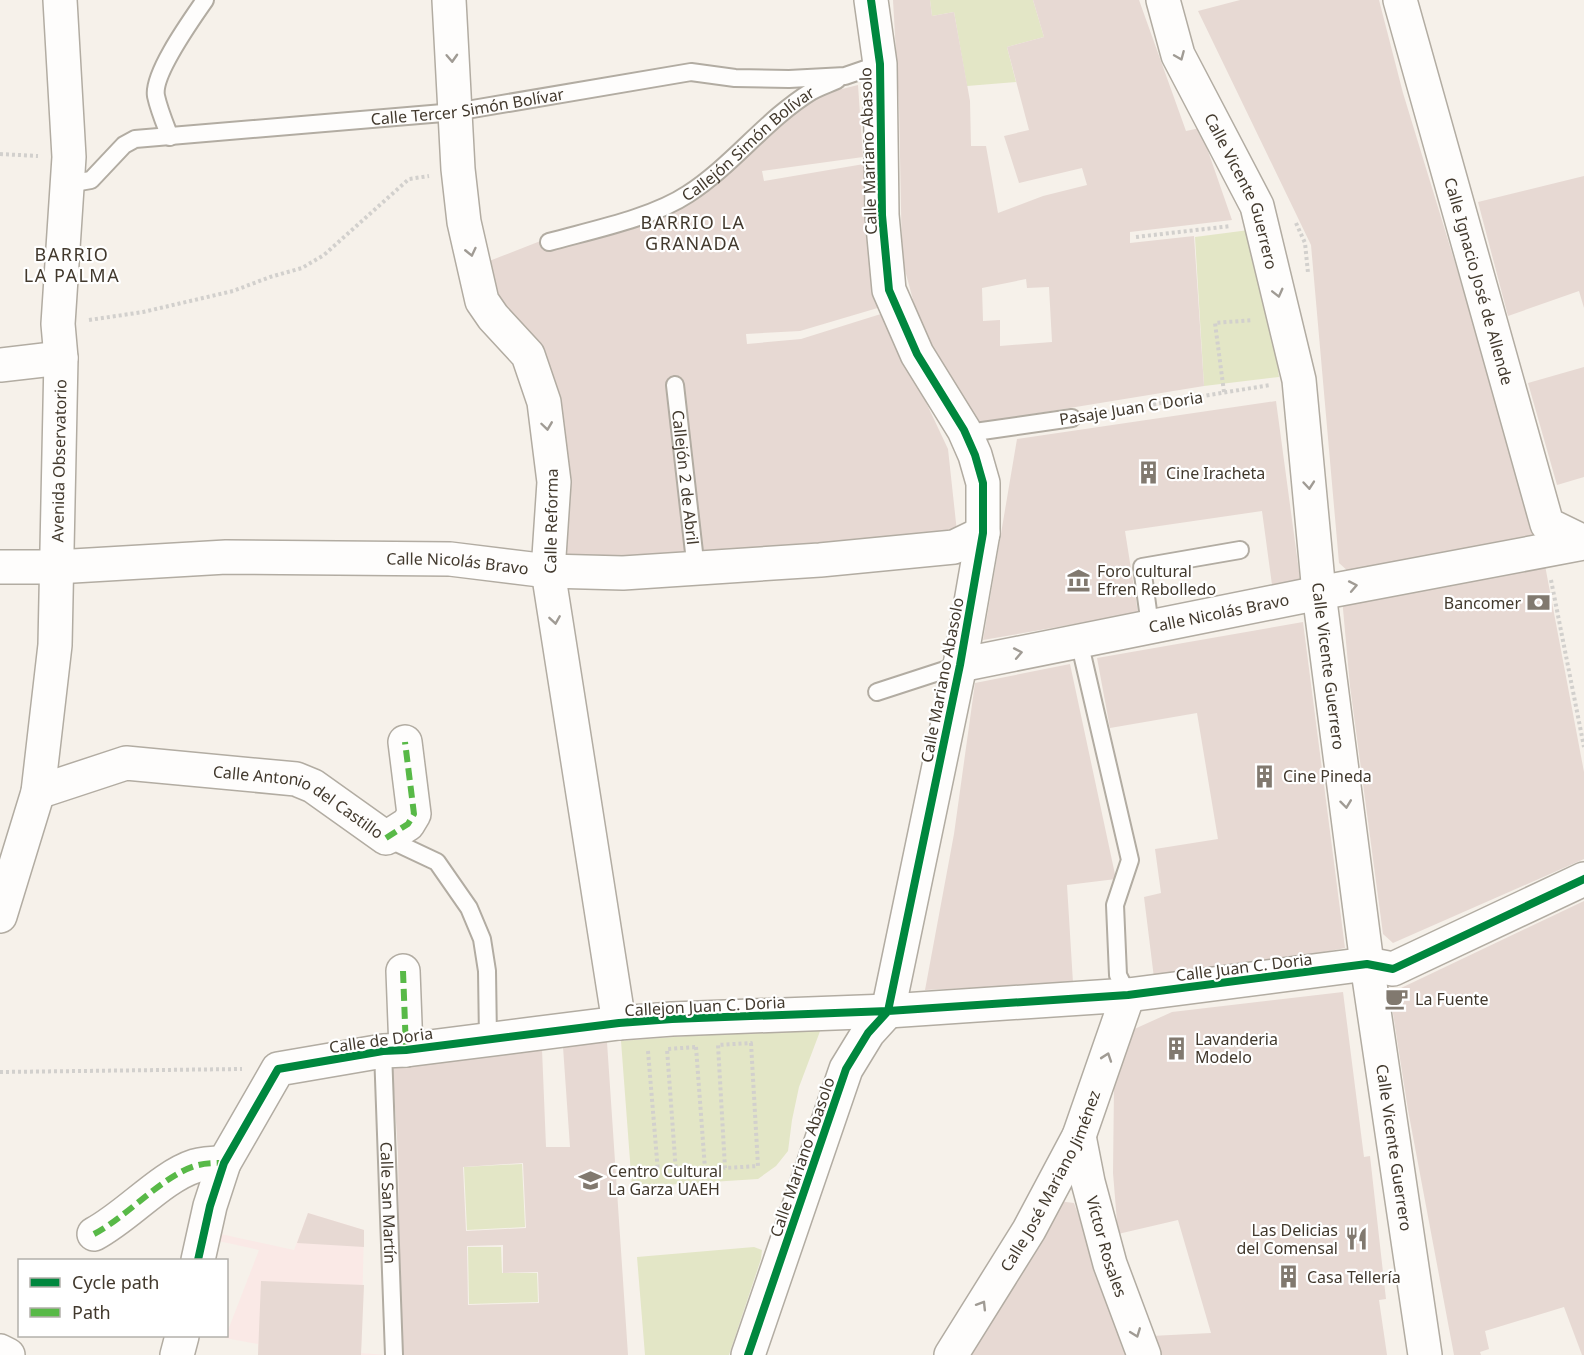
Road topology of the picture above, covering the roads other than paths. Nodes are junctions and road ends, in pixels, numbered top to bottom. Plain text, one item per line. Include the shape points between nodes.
1 (60, 0) edge
2 (205, 0) edge
3 (449, 0) edge
4 (871, 0) edge
5 (1163, 0) edge
6 (1400, 0) edge
7 (1406, 0) edge
8 (880, 64) junction
9 (846, 76) junction
10 (455, 112) junction
11 (170, 137) junction
12 (68, 171) junction
13 (549, 242) dead end
14 (61, 358) junction
15 (0, 365) edge
16 (675, 385) dead end
17 (1072, 418) road end
18 (964, 430) junction
19 (983, 533) junction
20 (1584, 537) edge
21 (1584, 542) edge
22 (1240, 550) dead end
23 (0, 567) edge
24 (56, 567) junction
25 (696, 570) junction
26 (548, 572) junction
27 (1319, 593) junction
28 (1148, 627) junction
29 (1079, 641) junction
30 (960, 665) junction
31 (877, 692) dead end
32 (405, 742) dead end
33 (23, 809) edge
34 (386, 838) junction
35 (1584, 879) edge
36 (0, 916) edge
37 (1367, 964) junction
38 (403, 971) dead end
39 (1128, 995) junction
40 (888, 1011) junction
41 (619, 1023) junction
42 (488, 1039) junction
43 (394, 1050) junction
44 (1079, 1136) junction
45 (224, 1163) junction
46 (94, 1234) dead end
47 (198, 1259) edge
48 (182, 1337) edge
49 (0, 1351) edge
50 (8, 1355) edge
51 (177, 1355) edge
52 (394, 1355) edge
53 (748, 1355) edge
54 (951, 1355) edge
55 (1144, 1355) edge
56 (1425, 1355) edge

1 - 12 street, Avenida Observatorio
2 - 11 lane via 177,41 157,85 156,95
3 -> 10 street, Calle Reforma
4 - 8 street, Calle Mariano Abasolo
5 -> 27 street, Calle Vicente Guerrero via 1178,55 1257,206 1299,380
6 - 21 street, Calle Ignacio José de Allende via 1546,524
7 - 20 lane via 1550,521
8 - 9 lane, Calle Tercer Simón Bolívar
8 - 18 street, Calle Mariano Abasolo via 882,215 889,290 917,354
9 - 10 lane, Calle Tercer Simón Bolívar via 735,78 691,72
9 - 13 lane, Callejón Simón Bolívar via 812,91 687,195 652,212
10 - 11 lane, Calle Tercer Simón Bolívar
10 -> 26 street, Calle Reforma via 464,222 482,301 528,355 544,402 554,482
11 - 12 lane, Calle Tercer Simón Bolívar via 135,140 124,145 91,180
12 - 14 street, Avenida Observatorio via 58,324
14 - 15 street
14 - 24 street, Avenida Observatorio
16 - 25 lane, Callejón 2 de Abril
17 - 18 lane, Pasaje Juan C Doria via 975,432
18 - 19 street, Calle Mariano Abasolo via 983,483
19 - 25 street, Calle Nicolás Bravo via 954,547
19 - 30 street, Calle Mariano Abasolo
27 -> 21 street, Calle Nicolás Bravo
22 - 28 lane via 1142,567
23 - 24 street, Calle Nicolás Bravo
24 - 26 street, Calle Nicolás Bravo via 226,557 450,559
24 - 33 street, Avenida Observatorio via 55,645
25 - 26 street, Calle Nicolás Bravo
26 -> 41 street, Calle Reforma
27 - 28 street, Calle Nicolás Bravo
27 -> 37 street, Calle Vicente Guerrero
28 - 29 street, Calle Nicolás Bravo
30 -> 29 street, Calle Nicolás Bravo
29 - 39 lane via 1130,860 1115,905 1118,975
30 - 31 lane
30 - 40 street, Calle Mariano Abasolo
32 - 34 street via 414,814 408,824
33 - 34 street, Calle Antonio del Castillo via 126,763 296,779 313,786
33 - 36 street, Avenida Observatorio
34 - 42 lane, Calle Antonio del Castillo via 437,862 469,908 482,939 487,971
35 - 37 street, Calle Juan C. Doria via 1393,969
37 - 39 street, Calle Juan C. Doria
37 - 56 street, Calle Vicente Guerrero
38 - 43 street
39 - 40 street, Calle Juan C. Doria
44 -> 39 street, Calle José Mariano Jiménez
40 - 41 street, Callejon Juan C. Doria
40 - 53 street, Calle Mariano Abasolo via 868,1033 846,1069
41 - 42 street, Callejon Juan C. Doria
42 - 43 street, Calle de Doria
43 - 45 street, Calle de Doria via 278,1069
43 - 52 lane, Calle San Martín
54 -> 44 street, Calle José Mariano Jiménez via 1029,1230
44 -> 55 street, Víctor Rosales via 1110,1264
45 - 46 street via 197,1165 173,1176
45 - 47 street
48 - 51 street
49 - 50 street

